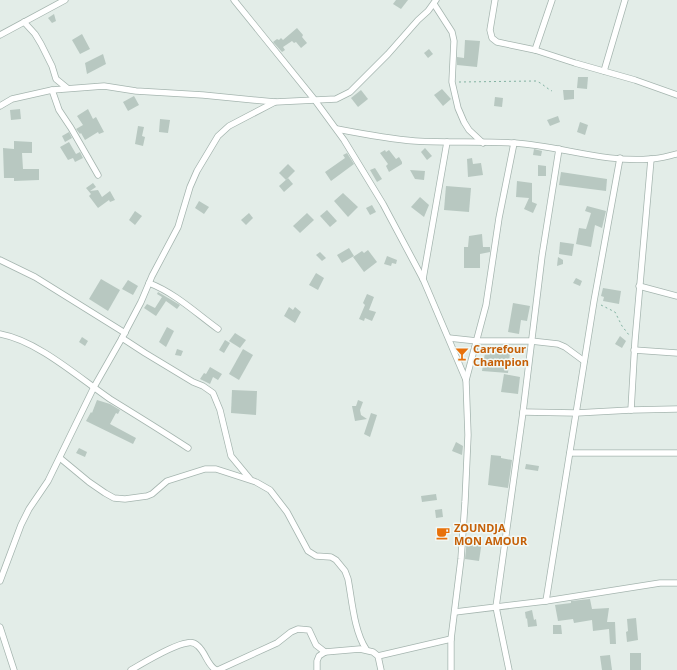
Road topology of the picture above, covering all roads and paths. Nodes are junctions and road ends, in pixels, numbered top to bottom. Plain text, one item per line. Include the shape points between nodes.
1 (65, 0) edge
2 (234, 0) edge
3 (495, 0) edge
4 (552, 0) edge
5 (625, 0) edge
6 (435, 2) edge
7 (24, 22) junction
8 (0, 35) edge
9 (535, 50) junction
10 (604, 71) junction
11 (452, 82) junction
12 (67, 88) junction
13 (52, 90) junction
14 (552, 91) dead end
15 (677, 95) edge
16 (314, 99) junction
17 (275, 102) junction
18 (0, 106) edge
19 (337, 129) junction
20 (447, 142) junction
21 (483, 143) junction
22 (514, 143) junction
23 (559, 149) junction
24 (677, 154) edge
25 (620, 158) junction
26 (651, 159) junction
27 (98, 175) dead end
28 (0, 260) edge
29 (423, 279) junction
30 (149, 283) junction
31 (640, 286) junction
32 (677, 296) edge
33 (594, 302) junction
34 (218, 329) dead end
35 (0, 334) edge
36 (124, 336) junction
37 (449, 338) junction
38 (476, 341) junction
39 (531, 341) junction
40 (635, 341) junction
41 (634, 350) junction
42 (677, 353) edge
43 (584, 361) junction
44 (466, 380) junction
45 (94, 387) junction
46 (677, 409) edge
47 (631, 410) junction
48 (522, 412) junction
49 (576, 413) junction
50 (188, 448) dead end
51 (570, 453) junction
52 (677, 453) edge
53 (60, 458) junction
54 (250, 480) junction
55 (0, 581) edge
56 (677, 583) edge
57 (546, 601) junction
58 (496, 607) junction
59 (455, 612) junction
60 (0, 631) edge
61 (451, 639) junction
62 (366, 649) junction
63 (325, 652) junction
64 (378, 656) junction
65 (14, 670) edge
66 (131, 670) edge
67 (217, 670) edge
68 (317, 670) edge
69 (381, 670) edge
70 (451, 670) edge
71 (509, 670) edge

1 - 7 street
2 - 16 street
3 - 9 street via 490,30 492,38 497,42
4 - 9 street
5 - 10 street
6 - 11 street via 452,32 454,41
6 - 16 street via 350,92 336,99
7 - 8 street
7 - 12 street via 41,44 56,79
9 - 10 street
10 - 15 street
11 - 14 path via 536,81
11 - 21 street via 464,122
12 - 13 street
12 - 17 street via 104,86 143,92
13 - 18 street via 12,100
13 - 27 street via 59,110
16 - 17 street
16 - 19 street
17 - 30 street via 229,126 218,136 197,171 178,227
19 - 20 street via 378,137
19 - 29 street via 383,204
20 - 21 street
20 - 29 street
21 - 22 street
22 - 23 street
22 - 38 street via 499,218 486,305
23 - 25 street
23 - 39 street
24 - 26 street
25 - 26 street
25 - 33 street
26 - 31 street
28 - 36 street via 35,277
29 - 37 street
30 - 34 street via 174,296
30 - 36 street
31 - 32 street
31 - 40 street
33 - 40 path via 615,312 622,326
33 - 43 street
35 - 45 street via 14,337 41,351
36 - 45 street
36 - 54 street via 145,353 213,393 220,410 231,456
37 - 38 street
37 - 44 street
38 - 39 street
38 - 44 street
39 - 43 street via 558,344
39 - 48 street
40 - 41 street
41 - 42 street
41 - 47 street
43 - 49 street
44 - 59 street via 468,435 465,502
45 - 50 street
45 - 53 street
46 - 47 street
47 - 49 street
48 - 49 street
48 - 58 street
49 - 51 street
51 - 52 street
51 - 57 street
53 - 54 street via 89,482 114,498 147,496 167,481 205,468
53 - 55 street via 21,525
54 - 62 street via 270,490 287,512 308,551 316,556 331,557 340,564 348,579 358,630
56 - 57 street via 645,585
57 - 58 street
58 - 59 street
58 - 71 street
59 - 61 street
60 - 65 street
61 - 64 street
61 - 70 street
62 - 63 street
62 - 64 street
63 - 67 street via 316,645 310,630 298,629 277,643
63 - 68 street via 317,660
64 - 69 street
66 - 67 street via 186,643 196,644 212,668

